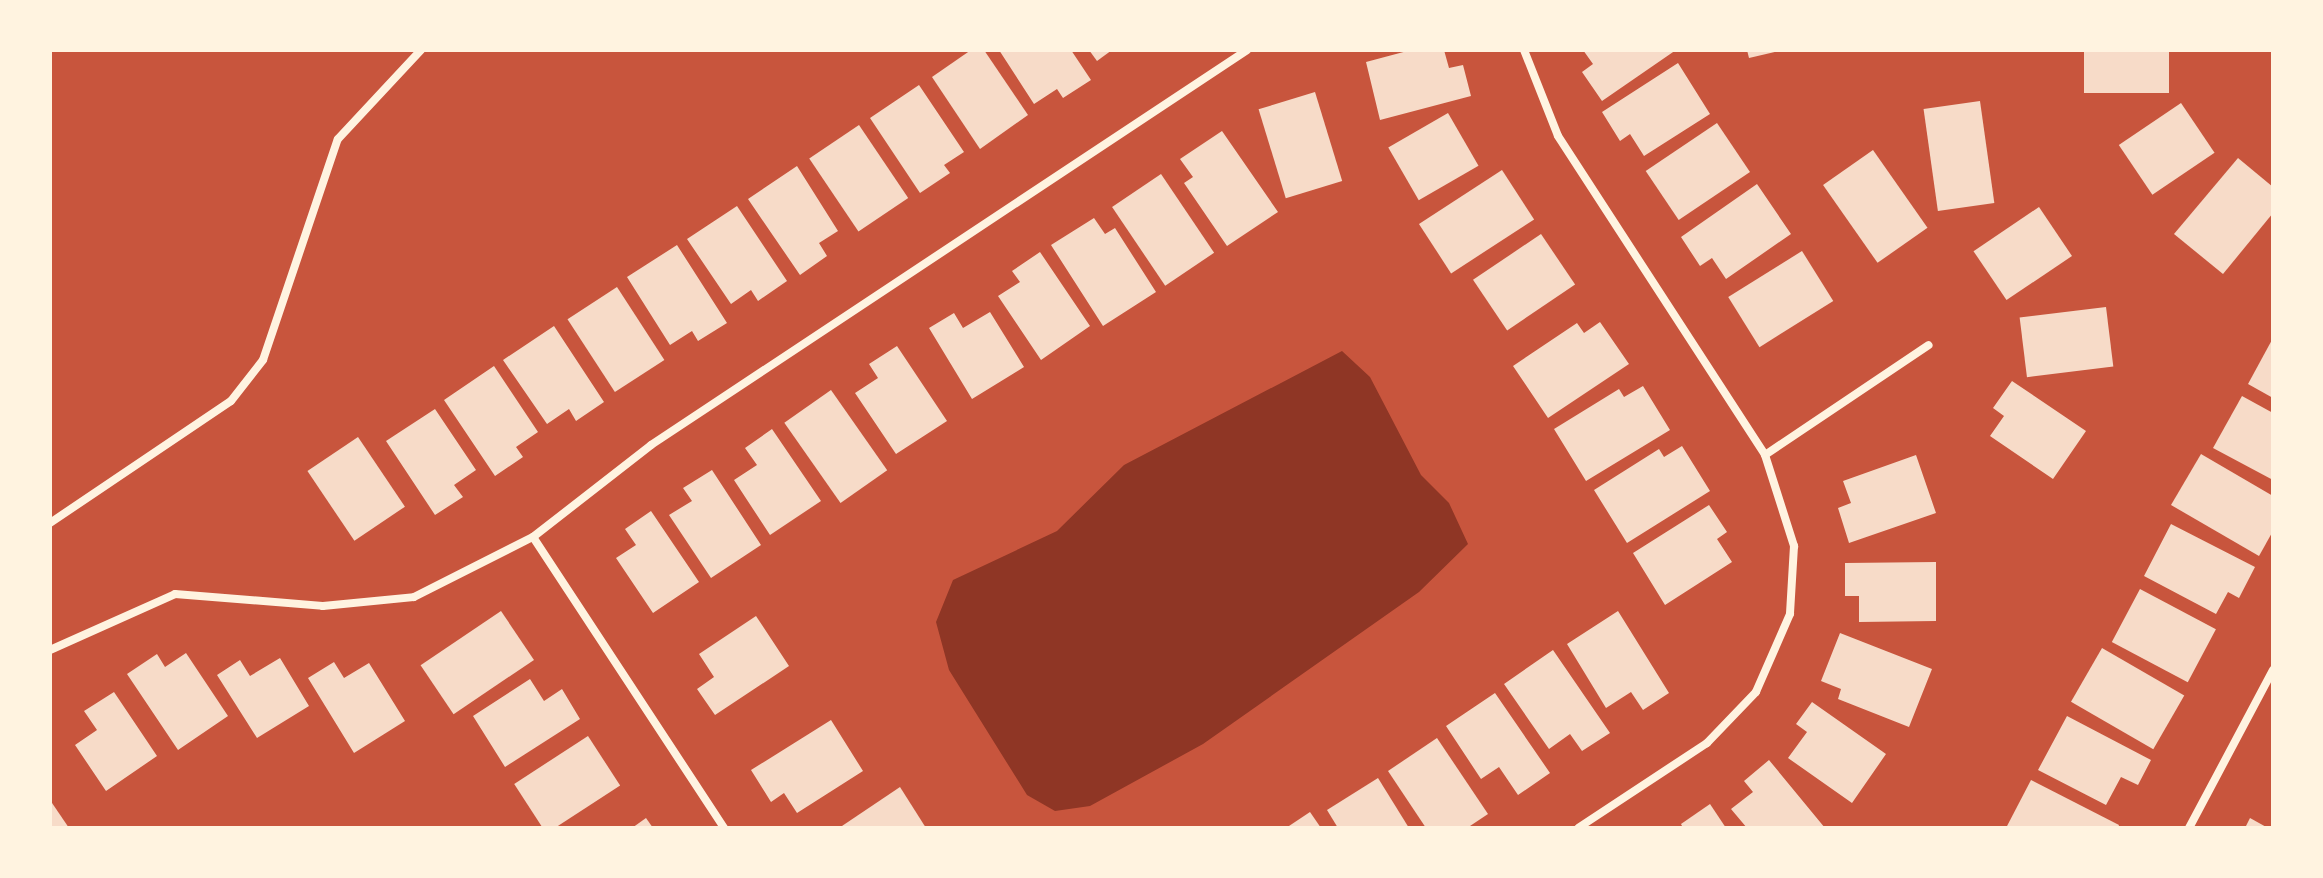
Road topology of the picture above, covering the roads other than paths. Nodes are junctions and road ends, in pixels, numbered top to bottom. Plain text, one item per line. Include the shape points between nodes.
1 (421, 50) edge
2 (1247, 50) edge
3 (1524, 50) edge
4 (1929, 345) dead end
5 (1765, 455) junction
6 (50, 523) edge
7 (533, 537) junction
8 (50, 650) edge
9 (2273, 670) edge
10 (724, 828) edge
11 (1578, 828) edge
12 (2189, 828) edge

1 - 6 street via 338,139 263,360 231,401
2 - 7 street via 651,445
3 - 5 street via 1558,136
4 - 5 street
5 - 11 street via 1794,546 1790,614 1777,654 1756,692 1707,743
7 - 8 street via 414,597 323,606 175,594
7 - 10 street
9 - 12 street

